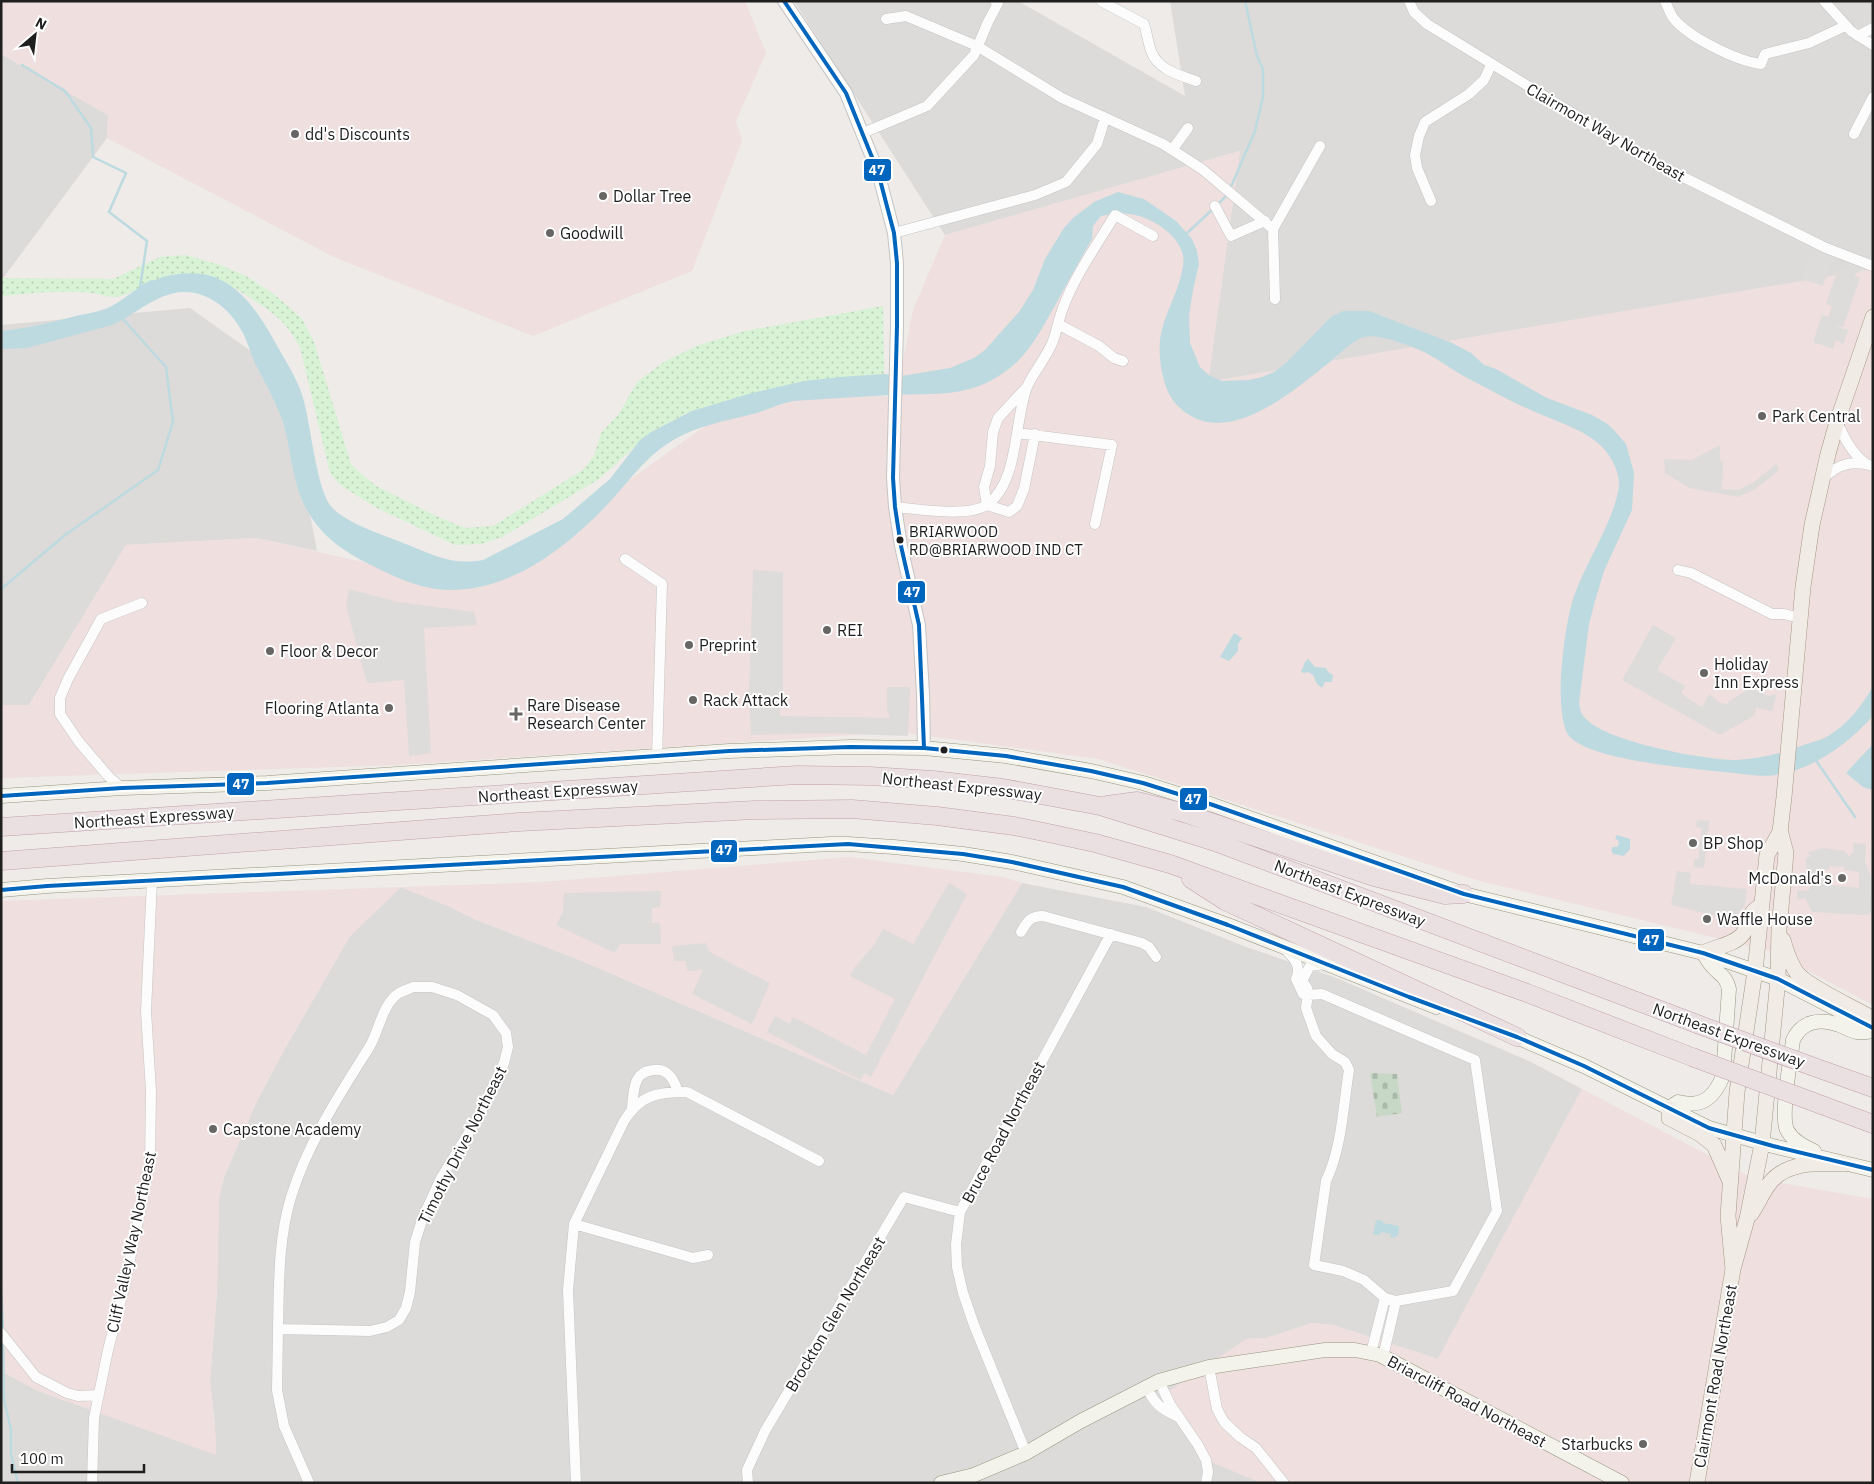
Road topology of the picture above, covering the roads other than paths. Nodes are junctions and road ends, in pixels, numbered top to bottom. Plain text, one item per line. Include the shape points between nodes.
1 (784, 1) edge
2 (995, 1) edge
3 (1101, 1) edge
4 (1409, 1) edge
5 (1665, 1) edge
6 (1824, 1) edge
7 (1116, 5) edge
8 (886, 19) dead end
9 (1845, 26) junction
10 (1873, 28) edge
11 (1858, 36) junction
12 (1873, 45) edge
13 (977, 46) junction
14 (1491, 65) junction
15 (1196, 82) dead end
16 (1873, 97) edge
17 (1105, 118) junction
18 (1188, 128) dead end
19 (863, 133) junction
20 (1854, 134) dead end
21 (1320, 146) dead end
22 (1172, 150) junction
23 (1431, 201) dead end
24 (1215, 206) dead end
25 (1265, 221) junction
26 (1273, 229) junction
27 (894, 233) junction
28 (1153, 236) dead end
29 (1873, 266) edge
30 (1275, 299) dead end
31 (1058, 324) junction
32 (1871, 324) edge
33 (1123, 361) dead end
34 (1027, 387) junction
35 (1837, 422) junction
36 (1016, 433) junction
37 (1034, 434) junction
38 (1869, 465) edge
39 (1822, 480) junction
40 (987, 505) junction
41 (895, 507) junction
42 (1095, 524) dead end
43 (625, 560) dead end
44 (1678, 570) dead end
45 (142, 603) dead end
46 (1800, 618) junction
47 (924, 748) junction
48 (657, 757) junction
49 (122, 788) junction
50 (1, 796) edge
51 (1100, 806) junction
52 (1, 827) edge
53 (1780, 830) junction
54 (1, 861) edge
55 (1170, 864) junction
56 (152, 881) junction
57 (1, 890) edge
58 (1464, 894) junction
59 (1762, 904) junction
60 (1779, 929) junction
61 (1021, 932) dead end
62 (1111, 934) junction
63 (1282, 947) junction
64 (1703, 953) junction
65 (1156, 956) dead end
66 (1325, 964) junction
67 (1754, 971) junction
68 (1302, 973) junction
69 (1778, 979) junction
70 (1308, 995) junction
71 (1873, 1023) edge
72 (1873, 1030) edge
73 (1517, 1036) junction
74 (1873, 1088) edge
75 (678, 1092) junction
76 (632, 1108) junction
77 (1669, 1108) junction
78 (1873, 1124) edge
79 (1734, 1135) junction
80 (1762, 1144) junction
81 (819, 1161) dead end
82 (1845, 1164) junction
83 (1873, 1170) edge
84 (1731, 1183) junction
85 (960, 1212) junction
86 (1747, 1219) junction
87 (574, 1224) junction
88 (708, 1255) dead end
89 (1733, 1269) junction
90 (1385, 1298) junction
91 (1396, 1301) junction
92 (1380, 1318) junction
93 (1392, 1320) junction
94 (278, 1329) junction
95 (1, 1333) edge
96 (1377, 1355) junction
97 (1209, 1367) junction
98 (1159, 1380) junction
99 (1146, 1386) junction
100 (98, 1395) junction
101 (1179, 1417) junction
102 (1026, 1453) junction
103 (976, 1479) edge
104 (92, 1483) edge
105 (309, 1483) edge
106 (576, 1483) edge
107 (748, 1483) edge
108 (941, 1483) edge
109 (1206, 1483) edge
110 (1284, 1483) edge
111 (1622, 1483) edge
112 (1697, 1483) edge

1 - 19 street via 846,93
2 - 13 street via 998,3
3 - 7 street
4 - 14 street, Clairmont Way Northeast via 1414,12 1427,24
5 - 9 street via 1674,19 1695,36 1749,63 1761,64 1765,54 1809,43
6 - 9 street
7 - 15 street via 1144,24 1156,61
8 - 13 street via 906,16
9 - 11 street
10 - 11 street
11 - 12 street
13 - 17 street via 1062,98
13 - 19 street via 974,55 927,106
14 - 23 street via 1484,80 1469,94 1425,122 1416,155 1417,168
14 - 29 street, Clairmont Way Northeast via 1647,159 1826,248
16 - 20 street
17 - 22 street
17 - 27 street via 1097,144 1066,182 1036,195
18 - 22 street
19 - 27 street via 884,189
21 - 26 street
22 - 25 street via 1202,169
24 - 25 street via 1231,236
25 - 26 street
26 - 30 street
27 - 41 street via 897,262
28 - 31 street via 1115,215 1081,271
31 - 33 street
31 - 34 street via 1053,342
32 - 35 main road, Clairmont Road Northeast
34 - 36 street
34 - 40 street via 998,418 993,432 990,466 984,487
35 - 38 street via 1855,455
35 - 39 main road, Clairmont Road Northeast
36 - 37 street
36 - 40 street via 1010,468 999,493
37 - 40 street via 1018,506 1009,512
37 - 42 street via 1112,445
38 - 39 street via 1842,464
39 - 46 main road, Clairmont Road Northeast via 1811,533
40 - 41 street via 961,512
41 - 47 street via 919,625
43 - 48 street via 662,584
44 - 46 street via 1772,614
45 - 49 street via 101,619 60,698 60,714 79,742 109,778
46 - 53 main road, Clairmont Road Northeast
47 - 48 main road via 729,751
47 - 58 main road via 1027,759 1143,783
48 - 49 main road via 267,783
49 - 50 main road
51 - 52 highway, Northeast Expressway via 1003,788 933,780 797,776
51 - 58 highway via 1137,801 1181,812 1374,877 1445,895
51 - 74 highway, Northeast Expressway, bridge via 1218,843
53 - 59 main road, Clairmont Road Northeast via 1768,855
53 - 60 main road, Clairmont Road Northeast via 1786,853
54 - 55 highway, Northeast Expressway via 519,822 755,810 852,810 1014,826 1095,843
55 - 73 highway via 1225,901
55 - 78 highway, Northeast Expressway, bridge via 1518,990
56 - 57 main road
56 - 63 main road via 848,844 963,854 1123,887
56 - 100 street, Cliff Valley Way Northeast via 146,1011 151,1091 150,1163
58 - 64 main road
59 - 64 main road via 1752,912 1742,935 1733,942
59 - 67 main road, Clairmont Road Northeast
60 - 69 main road, Clairmont Road Northeast
60 - 71 main road via 1798,975 1868,1016
61 - 62 street via 1029,920 1043,916
62 - 65 street via 1149,947
62 - 85 street, Bruce Road Northeast
63 - 66 main road
63 - 68 street via 1296,960
64 - 67 main road
64 - 77 main road via 1722,974 1729,990 1723,1076 1719,1087 1703,1102 1678,1102
66 - 68 street via 1310,966
66 - 73 main road
67 - 69 main road
67 - 79 main road, Clairmont Road Northeast
68 - 70 street via 1296,979 1303,994
69 - 72 main road
69 - 80 main road, Clairmont Road Northeast
70 - 90 street via 1306,1008 1316,1036 1332,1054 1345,1062 1349,1070 1339,1140 1326,1181 1314,1265 1343,1271 1364,1280
70 - 91 street via 1322,994 1475,1060 1497,1211 1453,1291
72 - 82 main road via 1859,1033 1828,1021 1815,1022 1802,1027 1793,1040 1784,1118 1787,1130 1804,1147
73 - 77 main road
75 - 76 street via 663,1092
75 - 76 street via 668,1073 645,1071 637,1078
75 - 81 street via 687,1092
76 - 87 street
77 - 79 main road via 1709,1128
77 - 84 main road via 1669,1118 1714,1145
79 - 80 main road
79 - 84 main road, Clairmont Road Northeast
80 - 82 main road
80 - 86 main road, Clairmont Road Northeast
82 - 83 main road
82 - 86 main road via 1820,1163 1790,1168 1768,1185
84 - 89 main road, Clairmont Road Northeast via 1728,1216
85 - 102 street, Bruce Road Northeast via 957,1267 974,1325
85 - 107 street, Brockton Glen Northeast via 904,1197 765,1431 747,1470
86 - 89 main road, Clairmont Road Northeast
87 - 88 street via 693,1258
87 - 106 street via 568,1290
89 - 112 main road, Clairmont Road Northeast
90 - 91 street
90 - 92 street
91 - 93 street
92 - 93 street
92 - 96 street
93 - 96 street
94 - 94 street, Timothy Drive Northeast via 280,1258 291,1198 305,1158 374,1039 388,1007 398,994 413,987 432,987 457,995 493,1015 506,1032 508,1046 504,1062 479,1116 441,1178 423,1217 415,1242 410,1292 399,1320 370,1331
94 - 105 street, Timothy Drive Northeast via 277,1390 284,1426
95 - 100 street via 36,1377 67,1393
96 - 97 main road, Briarcliff Road Northeast via 1354,1350 1325,1350
96 - 111 main road, Briarcliff Road Northeast
97 - 98 main road, Briarcliff Road Northeast
97 - 110 street via 1217,1409 1224,1422 1256,1448
98 - 99 main road, Briarcliff Road Northeast
98 - 101 street
99 - 101 street via 1160,1408
99 - 102 main road, Briarcliff Road Northeast
100 - 104 street, Cliff Valley Way Northeast
101 - 109 street via 1206,1460
102 - 103 main road, Briarcliff Road Northeast
103 - 108 main road, Briarcliff Road Northeast

